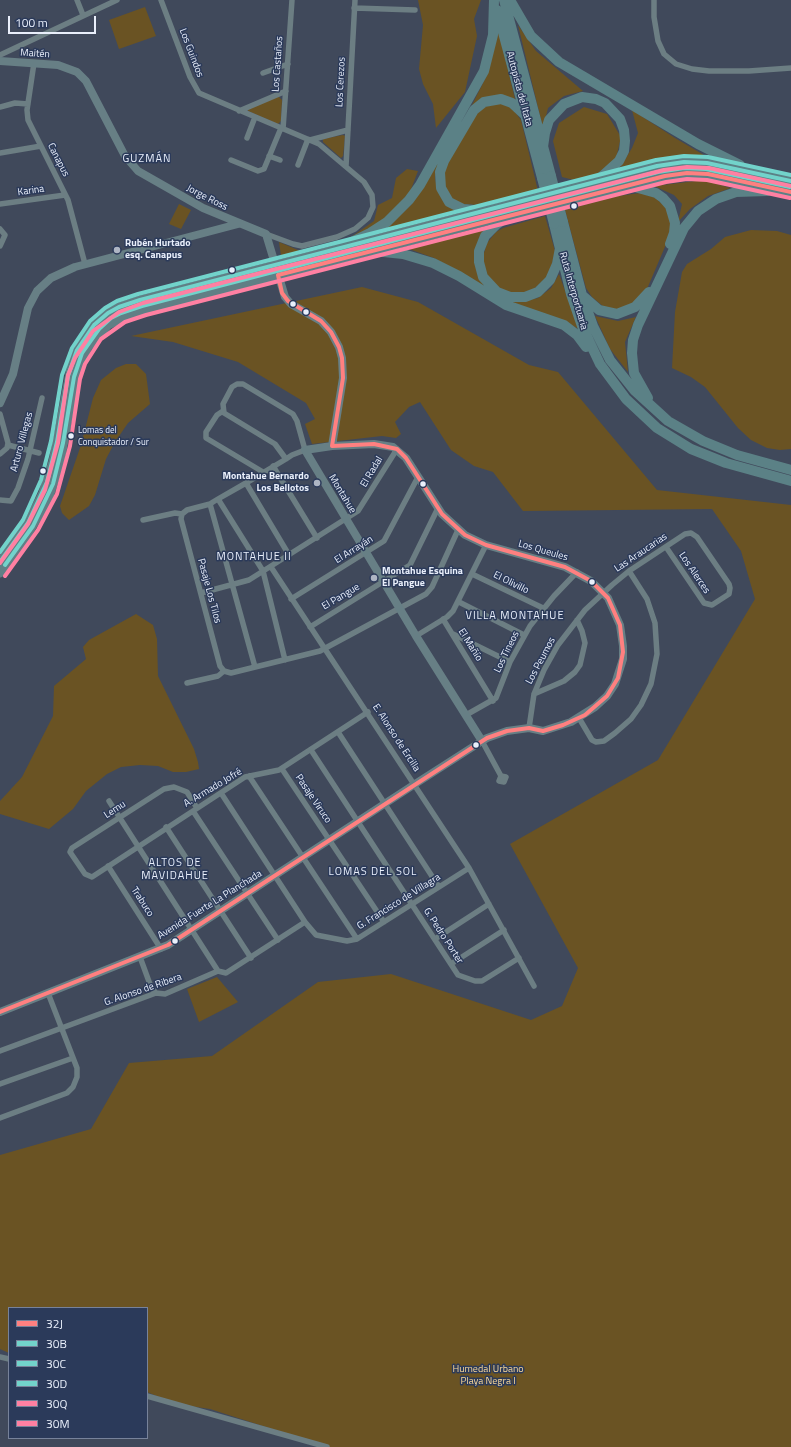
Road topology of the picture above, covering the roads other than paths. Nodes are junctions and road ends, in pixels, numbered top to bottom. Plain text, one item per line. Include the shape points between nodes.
1 (77, 0) edge
2 (117, 0) edge
3 (161, 0) edge
4 (292, 0) edge
5 (354, 0) edge
6 (494, 0) edge
7 (504, 0) edge
8 (510, 0) edge
9 (654, 0) edge
10 (354, 8) junction
11 (415, 10) dead end
12 (83, 14) junction
13 (0, 55) edge
14 (0, 61) edge
15 (34, 63) junction
16 (288, 64) junction
17 (68, 68) joint
18 (791, 68) edge
19 (263, 73) dead end
20 (286, 91) junction
21 (28, 104) junction
22 (0, 107) edge
23 (239, 110) junction
24 (526, 116) junction
25 (256, 117) junction
26 (282, 128) junction
27 (348, 130) junction
28 (247, 138) dead end
29 (309, 139) junction
30 (41, 146) junction
31 (543, 147) junction
32 (0, 154) edge
33 (269, 156) junction
34 (231, 160) dead end
35 (280, 160) dead end
36 (298, 165) dead end
37 (346, 166) junction
38 (758, 173) junction
39 (546, 177) junction
40 (791, 181) edge
41 (592, 183) junction
42 (624, 186) junction
43 (790, 192) edge
44 (65, 194) junction
45 (373, 198) joint
46 (0, 204) edge
47 (485, 210) junction
48 (509, 216) junction
49 (558, 223) junction
50 (238, 224) junction
51 (0, 229) edge
52 (266, 234) junction
53 (0, 246) edge
54 (560, 248) junction
55 (335, 250) junction
56 (374, 251) junction
57 (85, 264) junction
58 (275, 265) junction
59 (278, 275) junction
60 (582, 295) junction
61 (600, 364) junction
62 (42, 398) dead end
63 (0, 403) edge
64 (223, 411) junction
65 (0, 414) edge
66 (668, 421) junction
67 (8, 446) junction
68 (332, 446) junction
69 (397, 449) junction
70 (305, 450) junction
71 (30, 451) junction
72 (39, 453) dead end
73 (0, 454) edge
74 (286, 459) junction
75 (273, 466) junction
76 (791, 470) edge
77 (263, 472) junction
78 (418, 477) junction
79 (791, 481) edge
80 (246, 483) junction
81 (218, 499) junction
82 (0, 500) edge
83 (210, 504) junction
84 (438, 508) junction
85 (182, 514) junction
86 (143, 520) dead end
87 (346, 520) junction
88 (458, 530) junction
89 (691, 533) joint
90 (317, 538) junction
91 (486, 545) junction
92 (666, 547) junction
93 (366, 553) junction
94 (290, 555) junction
95 (0, 562) edge
96 (271, 567) junction
97 (263, 571) junction
98 (629, 571) junction
99 (577, 572) junction
100 (0, 573) edge
101 (472, 574) junction
102 (383, 582) junction
103 (232, 585) junction
104 (603, 592) junction
105 (200, 593) junction
106 (291, 599) junction
107 (459, 602) junction
108 (399, 608) junction
109 (543, 608) junction
110 (443, 619) junction
111 (577, 620) junction
112 (310, 627) junction
113 (452, 634) junction
114 (524, 635) junction
115 (416, 636) junction
116 (325, 649) junction
117 (285, 660) junction
118 (510, 662) junction
119 (255, 667) junction
120 (224, 672) junction
121 (187, 683) dead end
122 (534, 694) junction
123 (493, 700) junction
124 (368, 712) junction
125 (466, 714) junction
126 (579, 718) junction
127 (529, 728) junction
128 (338, 732) junction
129 (482, 741) junction
130 (311, 750) junction
131 (282, 768) junction
132 (249, 776) junction
133 (501, 776) dead end
134 (415, 784) junction
135 (221, 793) junction
136 (109, 801) dead end
137 (385, 804) junction
138 (195, 809) junction
139 (119, 818) junction
140 (357, 821) junction
141 (166, 827) junction
142 (329, 839) junction
143 (138, 847) junction
144 (303, 858) junction
145 (108, 866) junction
146 (469, 868) junction
147 (275, 876) junction
148 (92, 877) joint
149 (439, 887) junction
150 (247, 893) junction
151 (489, 904) junction
152 (412, 905) junction
153 (220, 911) junction
154 (305, 922) junction
155 (384, 922) junction
156 (191, 930) junction
157 (504, 930) junction
158 (357, 939) junction
159 (278, 940) junction
160 (435, 940) junction
161 (161, 948) junction
162 (140, 957) junction
163 (250, 958) junction
164 (519, 958) junction
165 (451, 964) junction
166 (218, 971) junction
167 (534, 986) dead end
168 (48, 993) junction
169 (156, 994) junction
170 (0, 1012) edge
171 (62, 1028) junction
172 (0, 1051) edge
173 (73, 1058) junction
174 (0, 1084) edge
175 (0, 1118) edge
176 (148, 1396) edge
177 (328, 1447) edge

1 - 12 street
2 - 12 street
3 - 23 street, Los Guindos via 194,88
4 - 16 street, Los Castaños
5 - 10 street, Los Cerezos
6 - 24 highway, Autopista del Itata
6 - 55 highway via 493,35 484,71 420,185 406,204 387,222
7 - 31 highway, Autopista del Itata
8 - 38 highway via 531,36 567,68 698,144
9 - 18 street via 658,41 664,54 676,64 709,71
10 - 11 street
10 - 27 street, Los Cerezos
12 - 13 street
14 - 15 street, Maitén
15 - 17 street, Maitén
15 - 21 street, Canapus
16 - 19 street
16 - 20 street, Los Castaños
17 - 50 street, Jorge Ross via 81,74 86,80 125,156 133,166 192,203
20 - 23 street
20 - 26 street, Los Castaños
21 - 22 street via 15,103
21 - 30 street, Canapus via 28,120
23 - 25 street, Los Guindos
24 - 39 highway, Autopista del Itata
24 - 47 highway via 512,103 504,100 493,99 484,102 471,114 442,164 439,184 450,202 463,209
25 - 26 street, Los Guindos
25 - 28 street
26 - 29 street, Los Guindos
26 - 33 street, Los Castaños
27 - 29 street
27 - 37 street, Los Cerezos
29 - 36 street
29 - 37 street, Los Guindos
30 - 32 street
30 - 44 street, Canapus
31 - 39 highway, Autopista del Itata
31 - 41 highway via 550,120 564,104 582,97 606,103 617,114 622,125 625,146 622,156 615,165
33 - 34 street, Los Castaños via 264,169 258,170
33 - 35 street
37 - 45 street, Los Guindos via 367,185
38 - 40 highway
38 - 41 highway via 717,164 684,162
39 - 49 highway, bridge
41 - 47 highway
42 - 43 highway via 665,176 697,173 728,177
42 - 48 highway
42 - 60 highway via 652,191 667,202 674,218 672,238 649,292 635,307 622,313 608,313 595,307
43 - 66 highway via 751,190 722,196 698,211 684,228 638,325 632,347 633,367 637,379 650,401
44 - 46 street, Karina
44 - 57 street, Canapus
45 - 52 street, Jorge Ross via 372,211 365,222 337,237 302,246
47 - 55 main road
48 - 54 highway via 488,232 479,251 478,262 481,272 497,292 515,298 538,292 553,276
48 - 56 main road
49 - 54 highway, Ruta Interportuaria
49 - 60 highway, Ruta Interportuaria
50 - 52 street, Jorge Ross
50 - 57 street
51 - 53 street via 5,235
52 - 58 street
54 - 61 highway, Ruta Interportuaria via 576,309
55 - 58 main road
56 - 59 main road
56 - 61 highway via 403,254 433,263 506,305 559,323 577,335
57 - 63 street via 57,274 37,291 26,314 11,379
58 - 59 street
58 - 95 main road via 132,302 108,313 94,325 81,343 72,363 53,462 43,493 28,522
59 - 68 street via 282,293 288,301 321,321 340,347 343,378
59 - 100 main road via 136,312 115,321 97,335 84,353 76,373 64,444 51,492 33,527
60 - 66 highway, Ruta Interportuaria via 598,337 618,370 644,400
61 - 79 highway, Ruta Interportuaria via 635,409 675,440 716,459
62 - 71 street, Arturo Villegas
64 - 70 street via 223,404 232,387 243,384 295,416
64 - 74 street via 228,417 275,444
64 - 77 street via 217,415 206,432 206,438
65 - 67 street
66 - 76 highway, Ruta Interportuaria via 720,448
67 - 71 street
67 - 73 street
68 - 69 street via 374,444
68 - 70 street
69 - 78 street, Los Queules
69 - 87 street, El Radal via 360,509
70 - 74 street
70 - 87 street, Montahue
71 - 72 street
71 - 82 street, Arturo Villegas via 13,498 7,502
74 - 75 street
75 - 77 street
75 - 90 street
77 - 80 street
78 - 84 street, Los Queules
78 - 93 street, El Arrayán via 386,539
80 - 81 street
80 - 94 street
81 - 83 street
81 - 97 street
83 - 85 street via 187,510
83 - 103 street
84 - 88 street, Los Queules
84 - 102 street, El Pangue via 412,562
85 - 86 street via 175,513
85 - 105 street, Pasaje Los Tilos via 181,519
87 - 90 street, El Radal
87 - 93 street, Montahue
88 - 91 street, Los Queules
88 - 108 street via 431,589
89 - 92 street, Las Araucarias via 685,534
89 - 92 street, Los Alerces via 697,537 730,586 729,594 714,604 707,605 702,602
90 - 94 street, El Radal
91 - 99 street, Los Queules
91 - 101 street
92 - 98 street, Las Araucarias
93 - 102 street, Montahue
93 - 106 street, El Arrayán
94 - 96 street, El Radal
96 - 97 street, El Radal
96 - 106 street, E. Alonso de Ercilla
97 - 103 street, El Radal via 249,580
97 - 117 street
98 - 104 street, Las Araucarias
98 - 126 street via 647,599 657,631 657,662 651,684 631,719 604,741 592,740
99 - 104 street, Los Queules
99 - 109 street, Los Tineos
101 - 107 street
101 - 109 street, El Olivillo
102 - 108 street, Montahue
102 - 112 street, El Pangue
103 - 105 street, El Radal
103 - 119 street
104 - 111 street, Los Peumos
104 - 126 street, Los Queules via 620,625 622,665 618,678 609,692 595,707
105 - 120 street, Pasaje Los Tilos via 220,666
106 - 112 street, E. Alonso de Ercilla
107 - 110 street via 450,615
107 - 114 street
108 - 115 street, Montahue
108 - 116 street
109 - 114 street, Los Tineos
110 - 113 street, El Mañío
110 - 115 street
111 - 122 street, Los Peumos via 550,658
111 - 122 street via 585,643 580,665 564,681
112 - 116 street, E. Alonso de Ercilla
113 - 118 street
113 - 123 street, El Mañío
114 - 118 street, Los Tineos
115 - 125 street, Montahue
116 - 117 street
116 - 124 street, E. Alonso de Ercilla
117 - 119 street
118 - 123 street, Los Tineos via 497,696
119 - 120 street via 231,673
120 - 121 street via 218,676
122 - 127 street, Los Peumos
123 - 125 street
124 - 128 street, A. Armado Jofré
124 - 134 street, E. Alonso de Ercilla
125 - 129 street, Montahue
126 - 127 street, Los Queules via 543,730
127 - 129 street, Los Queules via 500,733
128 - 130 street, A. Armado Jofré
128 - 137 street
129 - 133 street
129 - 134 street, Los Queules
130 - 131 street, A. Armado Jofré
130 - 140 street, G. Pedro Porter
131 - 132 street, A. Armado Jofré via 275,772
131 - 142 street, Pasaje Viruco
132 - 135 street, A. Armado Jofré
132 - 144 street
134 - 137 street, Avenida Fuerte La Planchada
134 - 146 street, E. Alonso de Ercilla
135 - 138 street, A. Armado Jofré
135 - 147 street, G. Francisco de Villagra
136 - 139 street
137 - 140 street, Avenida Fuerte La Planchada
137 - 149 street
138 - 139 street, Lemu via 186,792 174,787 167,788
138 - 141 street, A. Armado Jofré
138 - 150 street
139 - 143 street
139 - 148 street, Lemu via 70,850 84,874
140 - 142 street, Avenida Fuerte La Planchada
140 - 152 street, G. Pedro Porter
141 - 143 street, A. Armado Jofré
141 - 153 street
142 - 144 street, Avenida Fuerte La Planchada
142 - 155 street, Pasaje Viruco
143 - 145 street, A. Armado Jofré
143 - 156 street
144 - 147 street, Avenida Fuerte La Planchada
144 - 158 street
145 - 148 street, A. Armado Jofré
145 - 161 street, Trabuco
146 - 149 street, G. Francisco de Villagra
146 - 151 street, E. Alonso de Ercilla
147 - 150 street, Avenida Fuerte La Planchada
147 - 154 street, G. Francisco de Villagra
149 - 152 street, G. Francisco de Villagra
150 - 153 street, Avenida Fuerte La Planchada
150 - 159 street
151 - 157 street, E. Alonso de Ercilla
151 - 160 street
152 - 155 street, G. Francisco de Villagra
152 - 160 street, G. Pedro Porter
153 - 156 street, Avenida Fuerte La Planchada
153 - 163 street
154 - 158 street, G. Francisco de Villagra via 316,935 347,941
154 - 159 street, G. Alonso de Ribera
155 - 158 street, G. Francisco de Villagra
156 - 161 street, Avenida Fuerte La Planchada
156 - 166 street
157 - 164 street, E. Alonso de Ercilla
157 - 165 street
159 - 163 street, G. Alonso de Ribera
160 - 165 street, G. Pedro Porter
161 - 162 street, Avenida Fuerte La Planchada
162 - 168 street, Avenida Fuerte La Planchada
162 - 169 street
163 - 166 street, G. Alonso de Ribera via 226,973
164 - 165 street, G. Pedro Porter via 485,980 478,981 460,976
164 - 167 street, E. Alonso de Ercilla
166 - 169 street, G. Alonso de Ribera via 165,994
168 - 170 street, Avenida Fuerte La Planchada
168 - 171 street
169 - 171 street, G. Alonso de Ribera
171 - 172 street, G. Alonso de Ribera
171 - 173 street
173 - 174 street
173 - 175 street via 77,1075 69,1092
176 - 177 street

